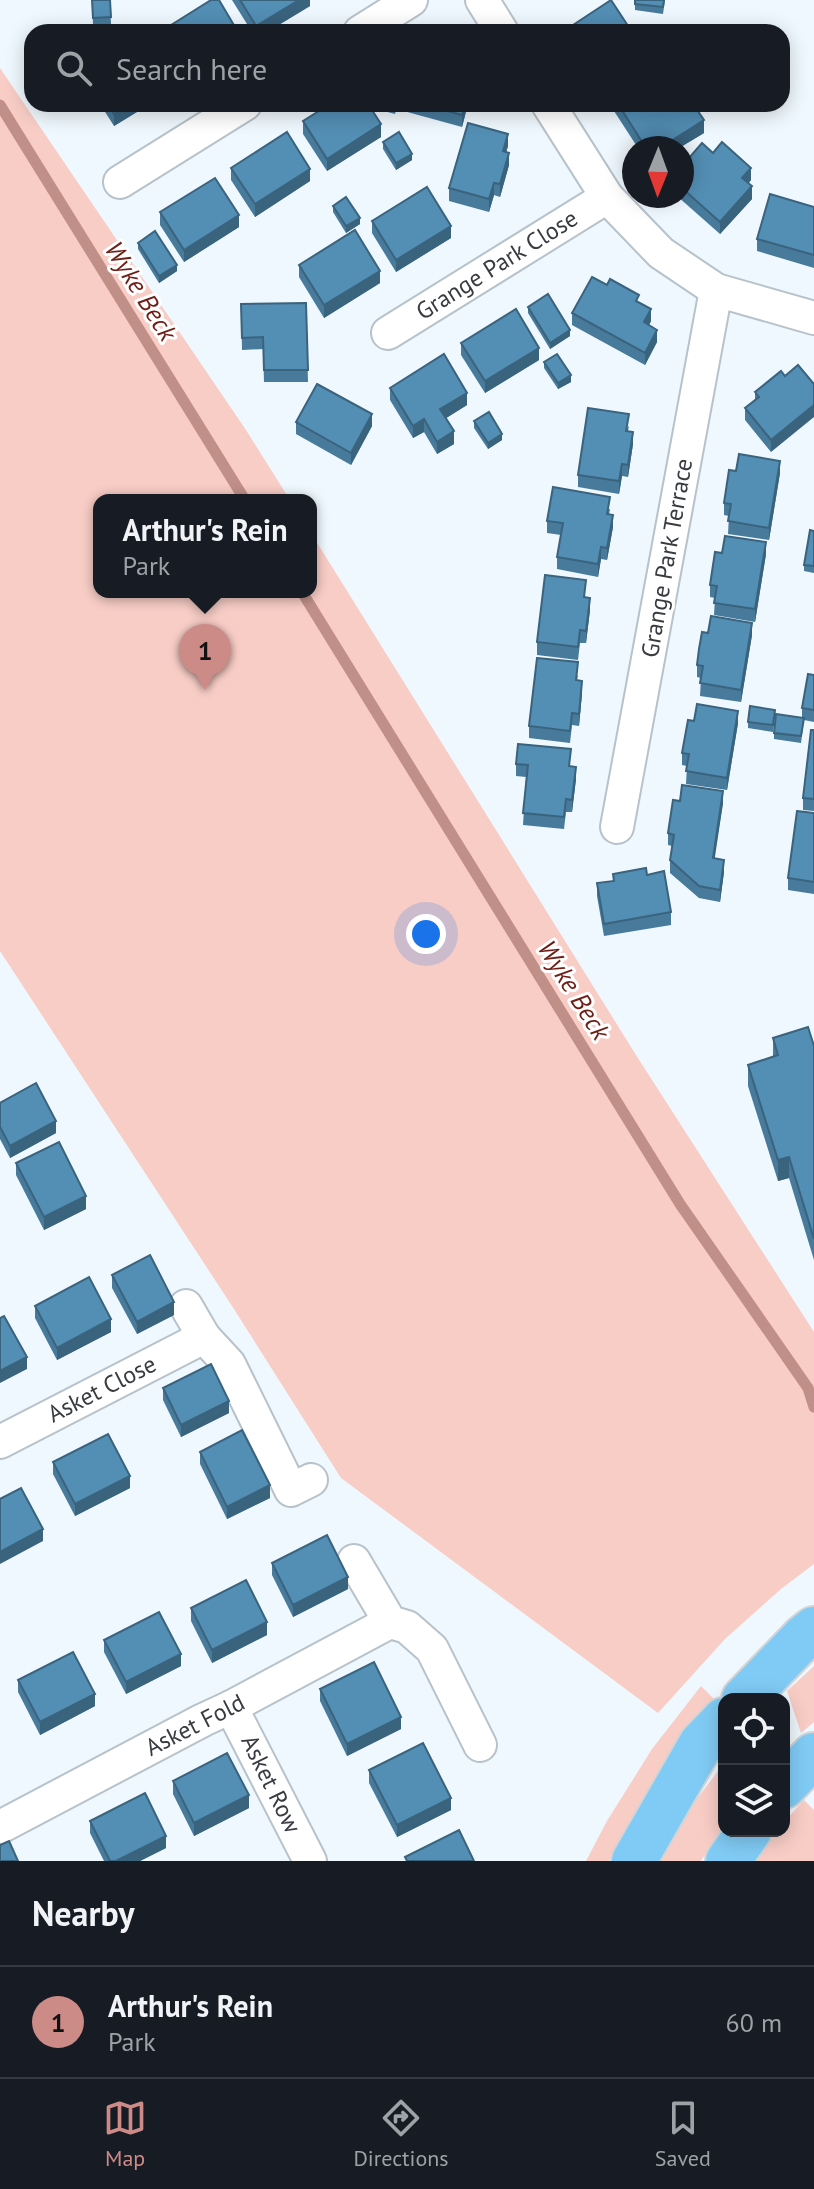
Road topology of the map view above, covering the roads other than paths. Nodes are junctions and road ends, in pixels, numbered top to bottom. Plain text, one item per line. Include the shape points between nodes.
1 (411, 0) edge
2 (482, 0) edge
3 (373, 24) edge
4 (497, 24) edge
5 (232, 112) edge
6 (553, 112) edge
7 (120, 182) dead end
8 (607, 197) junction
9 (716, 290) junction
10 (814, 318) edge
11 (388, 333) dead end
12 (617, 827) dead end
13 (186, 1306) dead end
14 (204, 1337) junction
15 (0, 1442) edge
16 (311, 1480) dead end
17 (354, 1561) dead end
18 (390, 1622) junction
19 (814, 1629) edge
20 (750, 1693) edge
21 (231, 1707) junction
22 (718, 1726) edge
23 (480, 1745) dead end
24 (814, 1755) edge
25 (790, 1780) edge
26 (0, 1827) edge
27 (745, 1837) edge
28 (310, 1861) edge
29 (634, 1861) edge
30 (728, 1861) edge

1 - 3 street
2 - 4 street
5 - 7 street
6 - 8 street
8 - 9 street via 661,253
8 - 11 street, Grange Park Close
9 - 10 street
9 - 12 street, Grange Park Terrace
13 - 14 street
14 - 15 street, Asket Close
14 - 16 street via 229,1364 291,1490
17 - 18 street
18 - 21 street, Asket Fold
18 - 23 street via 407,1627 432,1649
19 - 20 main road
21 - 26 street, Asket Fold
21 - 28 street, Asket Row
22 - 29 main road via 701,1744
24 - 25 main road
27 - 30 main road

